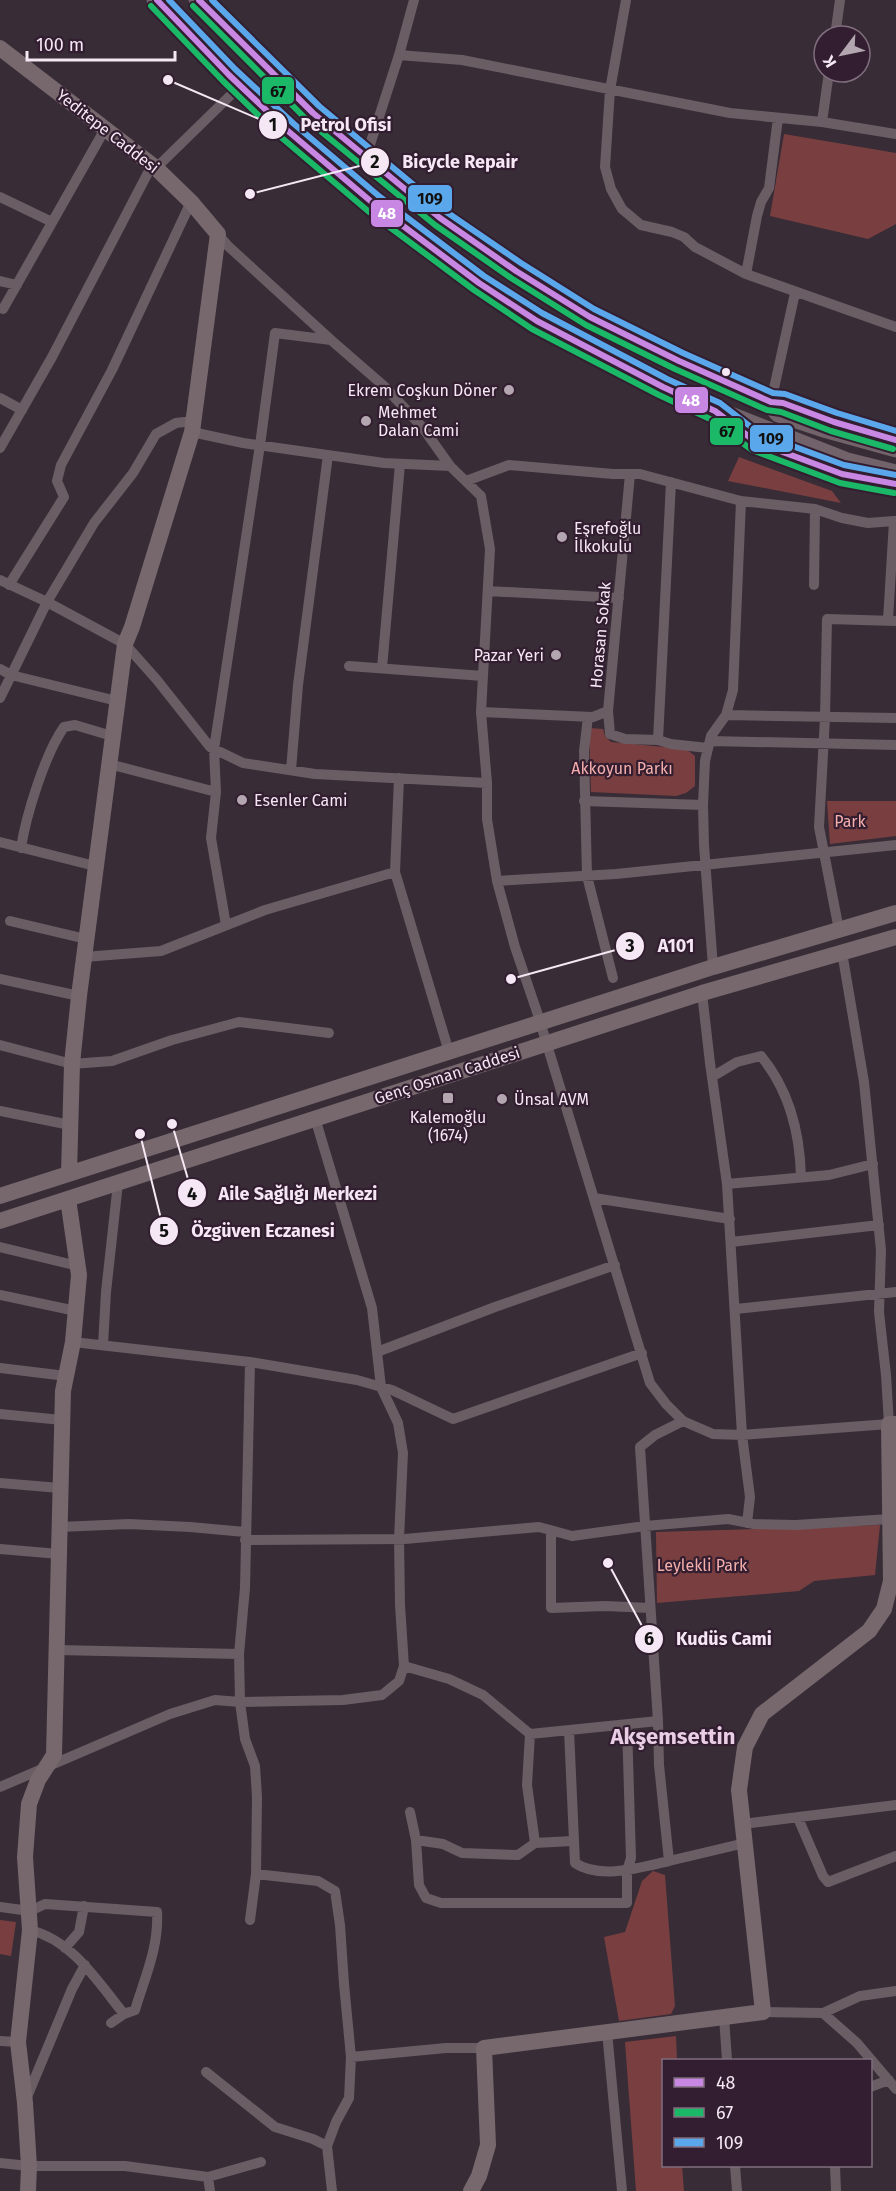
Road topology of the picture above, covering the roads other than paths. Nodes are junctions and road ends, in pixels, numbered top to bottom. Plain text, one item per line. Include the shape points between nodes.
1 (157, 0) edge
2 (200, 0) edge
3 (414, 0) edge
4 (626, 0) edge
5 (840, 0) edge
6 (837, 24) edge
7 (0, 48) edge
8 (399, 55) junction
9 (827, 84) edge
10 (240, 86) junction
11 (610, 90) junction
12 (778, 118) junction
13 (822, 122) junction
14 (105, 129) junction
15 (896, 134) edge
16 (366, 157) junction
17 (154, 166) junction
18 (0, 197) edge
19 (196, 208) junction
20 (52, 222) junction
21 (218, 234) junction
22 (746, 274) junction
23 (0, 281) edge
24 (17, 285) junction
25 (795, 292) junction
26 (3, 309) dead end
27 (896, 327) edge
28 (332, 340) junction
29 (0, 398) edge
30 (771, 402) junction
31 (22, 410) junction
32 (715, 411) junction
33 (192, 427) junction
34 (896, 440) edge
35 (260, 446) junction
36 (896, 447) edge
37 (0, 448) edge
38 (328, 455) junction
39 (400, 464) junction
40 (450, 466) junction
41 (630, 474) junction
42 (896, 475) edge
43 (466, 481) junction
44 (671, 482) junction
45 (896, 484) edge
46 (741, 501) junction
47 (815, 509) junction
48 (895, 521) edge
49 (4, 582) edge
50 (814, 585) dead end
51 (488, 591) junction
52 (619, 598) junction
53 (47, 602) junction
54 (892, 620) edge
55 (124, 644) junction
56 (349, 666) dead end
57 (382, 668) junction
58 (0, 669) edge
59 (11, 675) junction
60 (483, 676) junction
61 (0, 698) edge
62 (117, 701) junction
63 (608, 711) junction
64 (481, 712) junction
65 (726, 715) junction
66 (590, 717) junction
67 (825, 717) junction
68 (896, 718) edge
69 (112, 736) junction
70 (658, 740) junction
71 (823, 744) junction
72 (709, 745) junction
73 (896, 745) edge
74 (214, 749) junction
75 (109, 764) junction
76 (291, 770) junction
77 (399, 778) junction
78 (487, 783) junction
79 (216, 792) junction
80 (584, 801) junction
81 (702, 805) junction
82 (0, 842) edge
83 (896, 845) edge
84 (21, 848) junction
85 (822, 853) junction
86 (705, 865) junction
87 (95, 866) junction
88 (395, 872) junction
89 (587, 876) junction
90 (497, 881) junction
91 (896, 913) edge
92 (9, 921) dead end
93 (226, 925) junction
94 (839, 930) junction
95 (896, 937) edge
96 (86, 939) junction
97 (842, 952) junction
98 (84, 957) junction
99 (713, 967) junction
100 (613, 978) dead end
101 (0, 979) edge
102 (702, 993) junction
103 (79, 996) junction
104 (540, 1023) junction
105 (329, 1033) dead end
106 (546, 1043) junction
107 (0, 1046) edge
108 (449, 1052) junction
109 (72, 1064) junction
110 (712, 1077) junction
111 (0, 1111) edge
112 (315, 1118) junction
113 (70, 1125) junction
114 (873, 1164) junction
115 (69, 1173) junction
116 (801, 1177) junction
117 (118, 1183) junction
118 (728, 1184) junction
119 (0, 1196) edge
120 (594, 1198) junction
121 (68, 1199) junction
122 (730, 1219) junction
123 (0, 1221) edge
124 (879, 1225) junction
125 (731, 1242) junction
126 (0, 1247) edge
127 (615, 1265) junction
128 (78, 1266) junction
129 (896, 1292) edge
130 (881, 1294) junction
131 (0, 1295) edge
132 (736, 1309) junction
133 (76, 1311) junction
134 (73, 1342) junction
135 (103, 1345) junction
136 (377, 1352) junction
137 (642, 1353) junction
138 (250, 1362) junction
139 (0, 1368) edge
140 (66, 1376) junction
141 (381, 1387) junction
142 (0, 1414) edge
143 (62, 1420) junction
144 (683, 1421) junction
145 (892, 1424) edge
146 (742, 1435) junction
147 (0, 1483) edge
148 (60, 1488) junction
149 (890, 1519) junction
150 (747, 1523) junction
151 (645, 1526) junction
152 (59, 1527) junction
153 (551, 1531) junction
154 (245, 1536) junction
155 (399, 1539) junction
156 (0, 1549) edge
157 (59, 1554) junction
158 (893, 1581) edge
159 (650, 1608) junction
160 (57, 1650) junction
161 (240, 1654) junction
162 (404, 1666) junction
163 (240, 1702) junction
164 (658, 1721) junction
165 (627, 1725) junction
166 (569, 1730) junction
167 (530, 1734) junction
168 (46, 1767) junction
169 (0, 1787) edge
170 (896, 1805) edge
171 (410, 1812) dead end
172 (798, 1818) junction
173 (743, 1824) junction
174 (416, 1840) junction
175 (573, 1841) junction
176 (535, 1843) junction
177 (745, 1843) junction
178 (896, 1856) edge
179 (669, 1861) junction
180 (627, 1871) junction
181 (256, 1874) junction
182 (84, 1906) junction
183 (0, 1907) edge
184 (30, 1911) junction
185 (250, 1920) dead end
186 (30, 1930) junction
187 (64, 1947) junction
188 (85, 1965) junction
189 (896, 1991) edge
190 (763, 2012) junction
191 (823, 2013) junction
192 (124, 2014) junction
193 (724, 2017) junction
194 (111, 2023) dead end
195 (608, 2032) junction
196 (0, 2041) edge
197 (18, 2042) junction
198 (484, 2048) junction
199 (351, 2057) junction
200 (727, 2059) edge
201 (871, 2059) edge
202 (872, 2060) edge
203 (206, 2072) dead end
204 (889, 2080) junction
205 (872, 2086) edge
206 (896, 2089) edge
207 (24, 2103) junction
208 (327, 2146) junction
209 (261, 2162) dead end
210 (0, 2163) edge
211 (28, 2166) junction
212 (735, 2167) edge
213 (835, 2167) edge
214 (208, 2177) junction
215 (28, 2191) edge
216 (210, 2191) edge
217 (332, 2191) edge
218 (471, 2191) edge
219 (622, 2191) edge
220 (737, 2191) edge
221 (836, 2191) edge

1 - 10 highway
2 - 16 highway via 313,113
3 - 8 street
4 - 11 street
5 - 6 street
7 - 14 street, Yeditepe Caddesi
8 - 11 street via 462,60
8 - 16 street
9 - 13 street
10 - 17 street
10 - 32 highway via 374,204 479,283 537,321
11 - 12 street
11 - 22 street via 605,167 622,209 641,225 684,237
12 - 13 street
12 - 22 street via 769,188 757,216
13 - 15 street
14 - 17 street, Yeditepe Caddesi
14 - 20 street
16 - 30 highway via 440,218 516,272 679,362
17 - 19 street, Yeditepe Caddesi
17 - 31 street
18 - 20 street
19 - 21 street
19 - 49 street via 61,465 57,481 64,497
20 - 24 street
21 - 28 street
21 - 33 street
22 - 25 street
23 - 24 street
24 - 26 street
25 - 27 street
25 - 30 street
28 - 35 street via 275,333
28 - 40 street via 384,386 423,428
29 - 31 street
30 - 34 highway
30 - 36 highway via 779,412
31 - 37 street
32 - 42 highway via 847,463
32 - 45 highway via 756,442 843,474
33 - 35 street
33 - 53 street via 176,423 156,434 133,473 94,524
33 - 55 street
35 - 38 street
35 - 74 street
38 - 39 street
38 - 76 street
39 - 40 street
39 - 57 street
40 - 43 street
41 - 43 street via 509,465
41 - 44 street
41 - 52 street, Horasan Sokak
43 - 51 street via 481,496 490,549
44 - 46 street
44 - 70 street
46 - 47 street
46 - 65 street via 733,690
47 - 48 street via 868,523
47 - 50 street
48 - 54 street
49 - 53 street
51 - 52 street
51 - 60 street
52 - 63 street, Horasan Sokak
53 - 55 street
53 - 59 street
54 - 67 street via 827,619
55 - 62 street
55 - 74 street
56 - 57 street
57 - 60 street
58 - 59 street
59 - 61 street
59 - 62 street
60 - 64 street
62 - 69 street
63 - 66 street, Horasan Sokak
63 - 70 street via 610,734 625,739
64 - 66 street
64 - 78 street
65 - 67 street
65 - 72 street
66 - 80 street via 584,751
67 - 68 street
67 - 71 street
69 - 75 street
69 - 84 street via 75,725 64,727 31,805
70 - 72 street
71 - 72 street
71 - 73 street
71 - 85 street via 819,827
72 - 81 street
74 - 76 street via 243,763
74 - 79 street
75 - 79 street
75 - 87 street
76 - 77 street
77 - 78 street
77 - 88 street
78 - 90 street via 487,819
79 - 93 street via 211,838
80 - 81 street
80 - 89 street
81 - 86 street
82 - 84 street
83 - 85 street
84 - 87 street
85 - 86 street
85 - 94 street
86 - 89 street
86 - 99 street
87 - 96 street
88 - 93 street
88 - 108 street
89 - 90 street
89 - 100 street
90 - 104 street
91 - 94 street, Genç Osman Caddesi
92 - 96 street
93 - 98 street via 160,951
94 - 99 street, Genç Osman Caddesi
95 - 97 street, Genç Osman Caddesi
96 - 98 street
97 - 102 street, Genç Osman Caddesi
97 - 114 street
98 - 103 street
99 - 104 street, Genç Osman Caddesi
101 - 103 street
102 - 106 street, Genç Osman Caddesi
102 - 110 street
103 - 109 street
104 - 106 street
104 - 108 street, Genç Osman Caddesi
105 - 109 street via 239,1022 112,1061
106 - 112 street, Genç Osman Caddesi
106 - 120 street
107 - 109 street
108 - 115 street, Genç Osman Caddesi
109 - 113 street
110 - 116 street via 737,1062 761,1056 774,1071 789,1107 800,1150
110 - 118 street
111 - 113 street
112 - 117 street, Genç Osman Caddesi
112 - 136 street via 372,1308
113 - 115 street
114 - 116 street via 829,1175
114 - 124 street
115 - 119 street, Genç Osman Caddesi
116 - 118 street
117 - 121 street, Genç Osman Caddesi
117 - 135 street
118 - 122 street
120 - 122 street
120 - 127 street
121 - 123 street, Genç Osman Caddesi
121 - 128 street
122 - 125 street
124 - 125 street
124 - 130 street
125 - 132 street
126 - 128 street
127 - 136 street
127 - 137 street
128 - 133 street
129 - 130 street
130 - 132 street
130 - 145 street via 879,1312
131 - 133 street
132 - 146 street
133 - 134 street
134 - 135 street
134 - 140 street
135 - 138 street
136 - 141 street
137 - 141 street via 453,1419
137 - 144 street via 650,1383
138 - 141 street
138 - 154 street
139 - 140 street
140 - 143 street
141 - 155 street via 398,1422 403,1453
142 - 143 street
143 - 148 street
144 - 146 street via 713,1434
144 - 151 street via 640,1447
145 - 146 street
145 - 149 street
146 - 150 street via 750,1497
147 - 148 street
148 - 152 street
149 - 150 street via 796,1525
149 - 158 street
150 - 151 street via 728,1519
151 - 153 street via 572,1536
151 - 159 street
152 - 154 street via 129,1524 190,1527
152 - 157 street
153 - 155 street via 539,1527
153 - 159 street via 551,1608
154 - 155 street
154 - 161 street
155 - 162 street
156 - 157 street
157 - 160 street
158 - 173 street via 884,1609 869,1631 762,1714 745,1748 739,1790
159 - 164 street
160 - 161 street
160 - 168 street via 54,1755
161 - 163 street
162 - 163 street via 399,1681 382,1695 343,1700
162 - 167 street via 449,1679 483,1695
163 - 168 street via 215,1701 170,1713
163 - 181 street via 245,1739 255,1766
164 - 165 street
164 - 179 street
165 - 166 street
165 - 180 street via 631,1858
166 - 167 street
166 - 175 street
167 - 176 street via 527,1785
168 - 169 street
168 - 184 street via 29,1804 25,1857
170 - 172 street
171 - 174 street
172 - 173 street
172 - 178 street via 828,1882
173 - 177 street
174 - 176 street via 443,1844 462,1853 518,1855
174 - 180 street via 419,1885 426,1898 441,1903 627,1903
175 - 176 street
175 - 180 street via 575,1863 584,1869
177 - 179 street
177 - 190 street
179 - 180 street
181 - 185 street
181 - 199 street via 318,1881 335,1891
182 - 184 street via 45,1904
182 - 187 street via 79,1932
182 - 192 street via 158,1912 150,1966 135,2010
183 - 184 street
184 - 186 street
186 - 187 street via 47,1934
186 - 197 street
187 - 188 street
188 - 192 street
188 - 207 street
189 - 191 street via 860,1996
190 - 191 street
190 - 193 street
191 - 201 street
192 - 194 street
193 - 195 street
193 - 200 street
195 - 198 street
195 - 219 street
196 - 197 street
197 - 207 street
198 - 199 street
198 - 218 street via 488,2145
199 - 208 street via 350,2098
202 - 204 street
203 - 208 street via 275,2127
204 - 205 street
204 - 206 street
207 - 211 street
208 - 217 street
209 - 214 street
210 - 211 street
211 - 214 street via 125,2166
211 - 215 street
212 - 220 street
213 - 221 street
214 - 216 street

